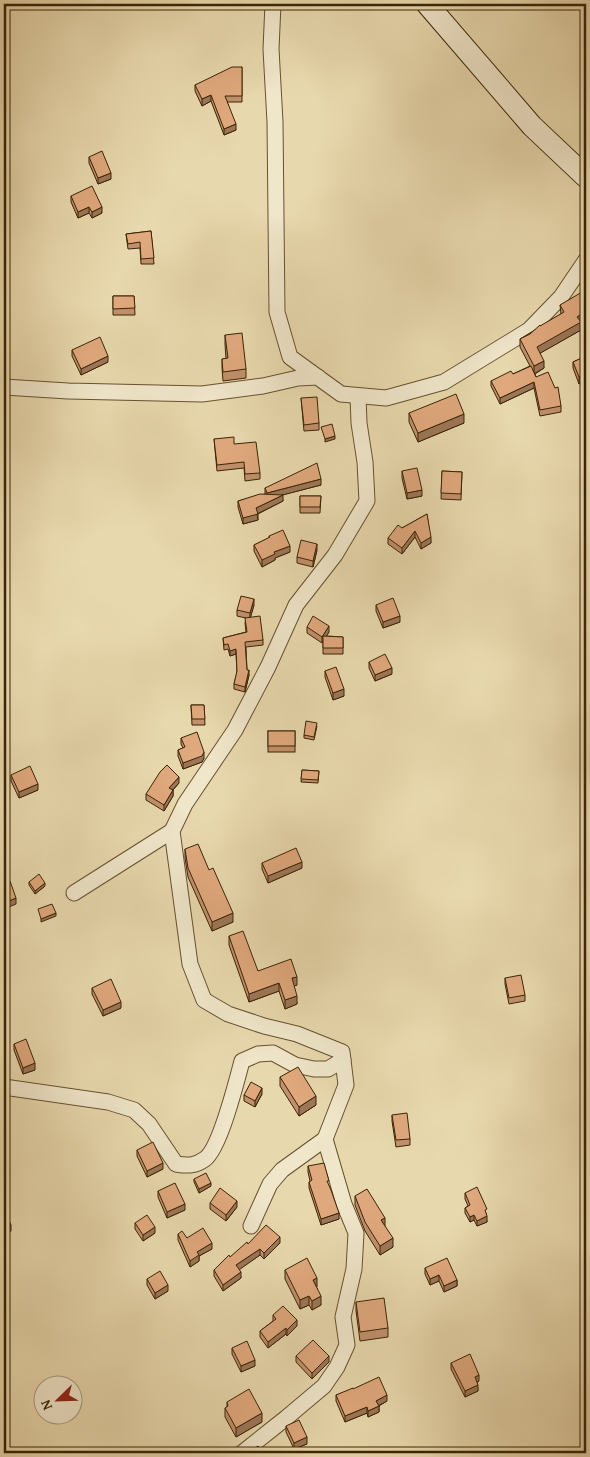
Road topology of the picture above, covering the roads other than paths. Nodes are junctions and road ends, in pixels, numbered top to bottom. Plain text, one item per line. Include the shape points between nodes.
1 (273, 4) edge
2 (427, 4) edge
3 (586, 177) edge
4 (586, 260) edge
5 (318, 377) junction
6 (4, 387) edge
7 (358, 396) junction
8 (172, 831) junction
9 (74, 892) dead end
10 (343, 1060) junction
11 (4, 1087) edge
12 (325, 1139) junction
13 (251, 1226) dead end
14 (242, 1453) edge

1 - 5 street via 271,49 277,312 290,357
2 - 3 main road via 532,126
4 - 7 street via 562,297 529,330 444,382 386,398
5 - 6 street via 202,394
5 - 7 street via 341,394
7 - 8 street via 367,501 335,555 296,605 235,730 185,804
8 - 9 street
8 - 10 street via 190,964 204,1000 228,1014 324,1044 342,1052
10 - 11 street via 328,1069 295,1065 273,1054 258,1054 242,1061 215,1144 206,1158 188,1166 176,1164 149,1124 134,1110 108,1102
10 - 12 street via 346,1085
12 - 13 street via 282,1170 270,1184
12 - 14 street via 356,1233 354,1269 343,1317 347,1344 338,1367 324,1386

